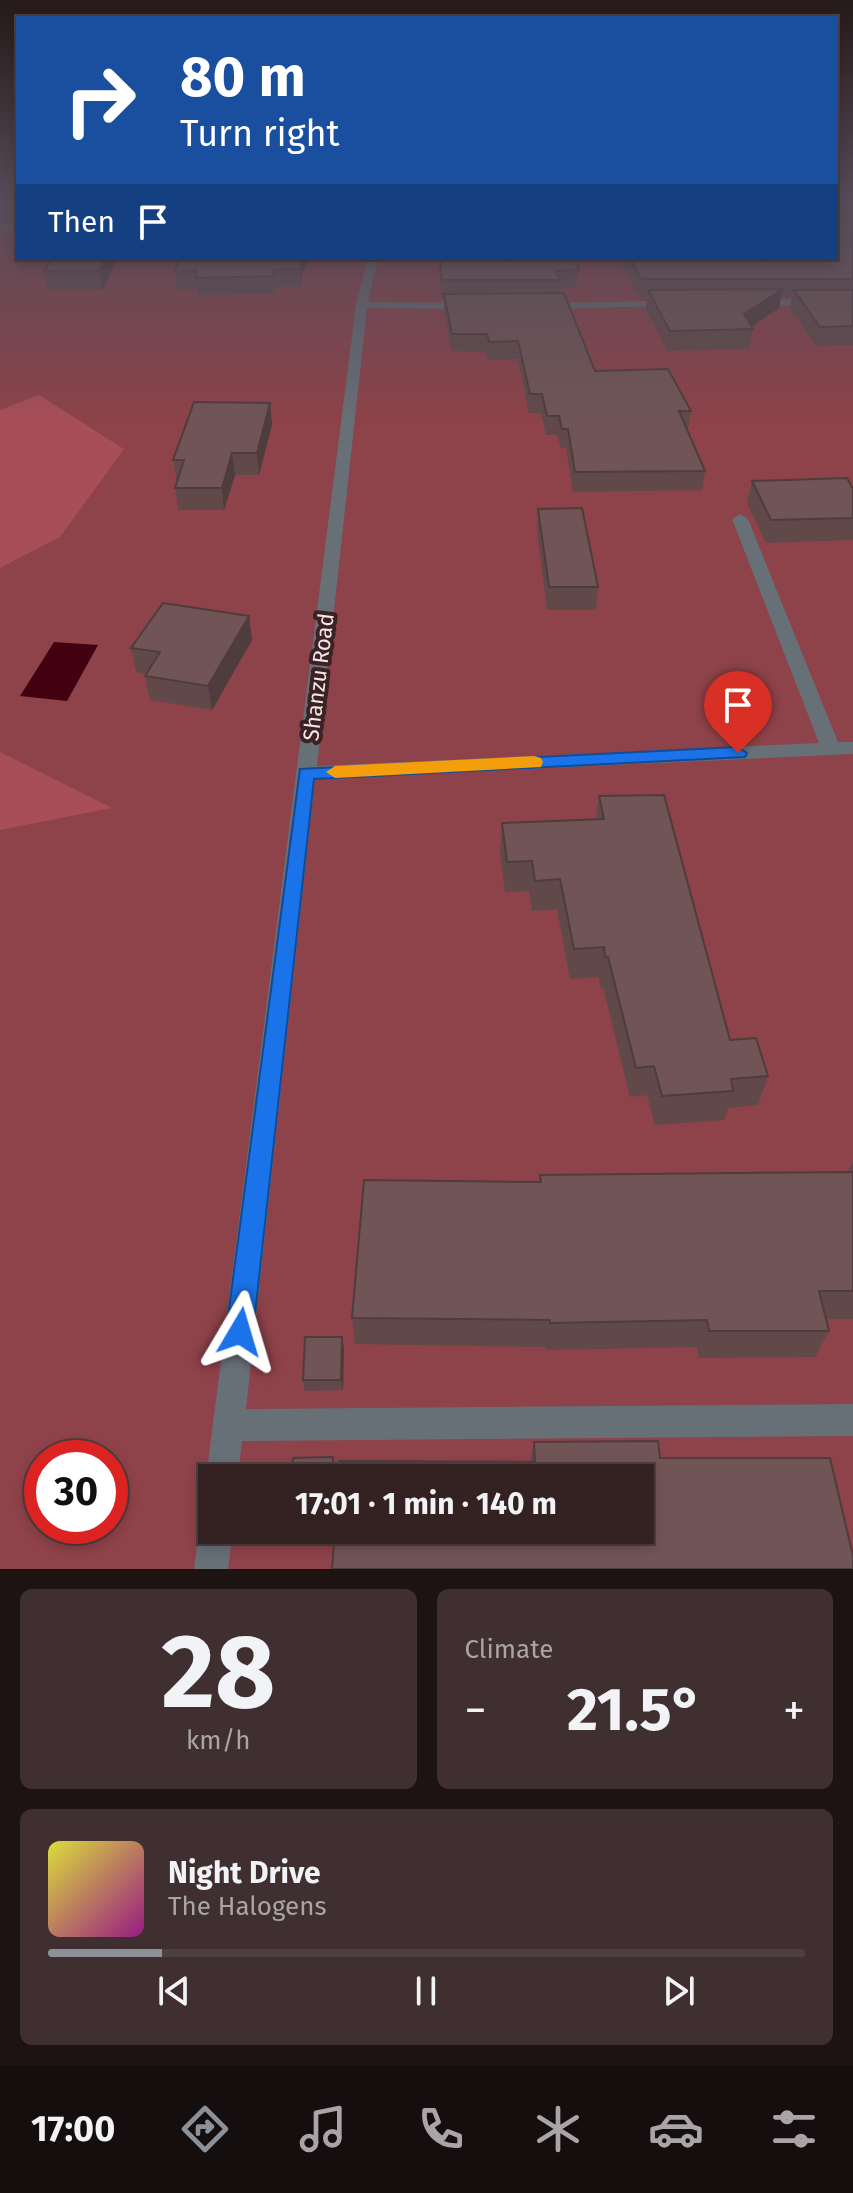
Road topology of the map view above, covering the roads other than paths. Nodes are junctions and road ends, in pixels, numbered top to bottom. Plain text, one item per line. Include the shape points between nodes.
1 (369, 277) edge
2 (853, 302) edge
3 (740, 303) edge
4 (679, 304) edge
5 (362, 305) junction
6 (484, 306) edge
7 (529, 306) edge
8 (740, 519) dead end
9 (853, 748) edge
10 (831, 749) junction
11 (306, 773) junction
12 (853, 1420) edge
13 (229, 1425) junction
14 (224, 1464) edge
15 (214, 1544) edge
16 (211, 1569) edge

1 - 5 street, Shanzu Road
2 - 3 street
4 - 7 street
5 - 6 street
5 - 11 street, Shanzu Road
8 - 10 street
9 - 10 street
10 - 11 street
11 - 13 street, Shanzu Road
12 - 13 street
13 - 14 street, Shanzu Road
15 - 16 street

